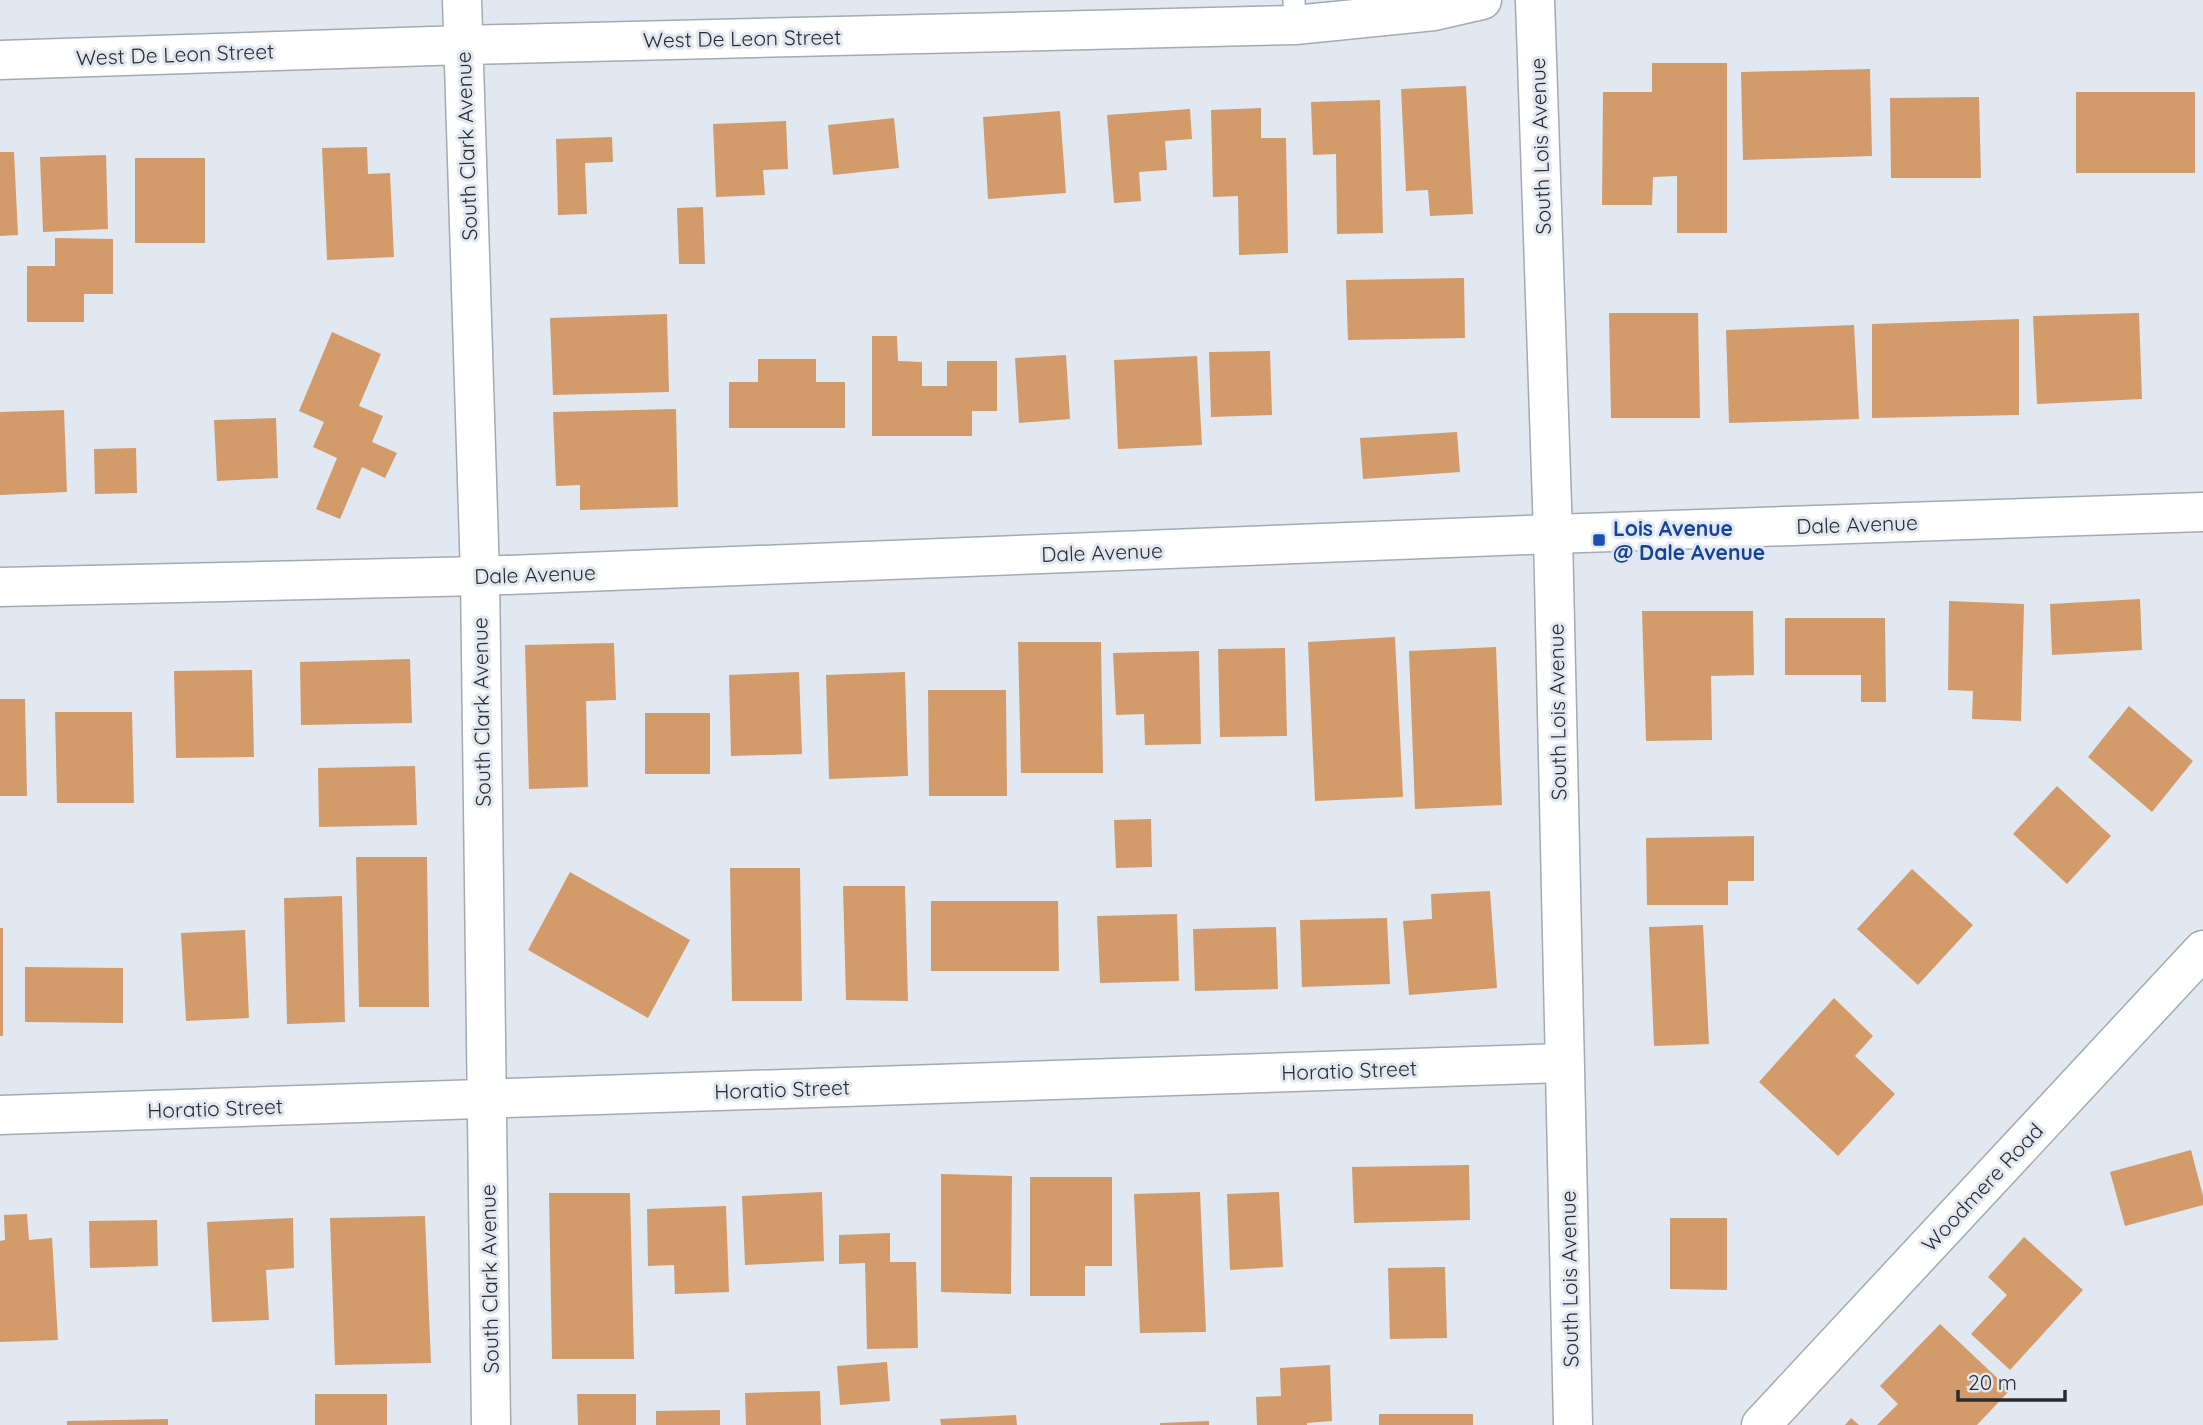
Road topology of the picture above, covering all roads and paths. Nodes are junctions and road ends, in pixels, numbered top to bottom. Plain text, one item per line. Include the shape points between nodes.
1 (462, 0) edge
2 (1482, 0) edge
3 (1535, 0) edge
4 (1295, 12) edge
5 (463, 45) junction
6 (0, 60) edge
7 (2203, 512) edge
8 (1553, 534) junction
9 (480, 576) junction
10 (0, 587) edge
11 (2203, 950) edge
12 (1564, 1062) junction
13 (486, 1098) junction
14 (0, 1115) edge
15 (491, 1425) edge
16 (1573, 1425) edge
17 (1761, 1425) edge

1 - 5 street, South Clark Avenue
2 - 4 street, West De Leon Street via 1434,11
3 - 8 street, South Lois Avenue
4 - 5 street, West De Leon Street
5 - 6 street, West De Leon Street
5 - 9 street, South Clark Avenue
7 - 8 street, Dale Avenue
8 - 9 street, Dale Avenue
8 - 12 street, South Lois Avenue
9 - 10 street, Dale Avenue
9 - 13 street, South Clark Avenue
11 - 17 street, Woodmere Road
12 - 13 street, Horatio Street
12 - 16 street, South Lois Avenue
13 - 14 street, Horatio Street
13 - 15 street, South Clark Avenue

